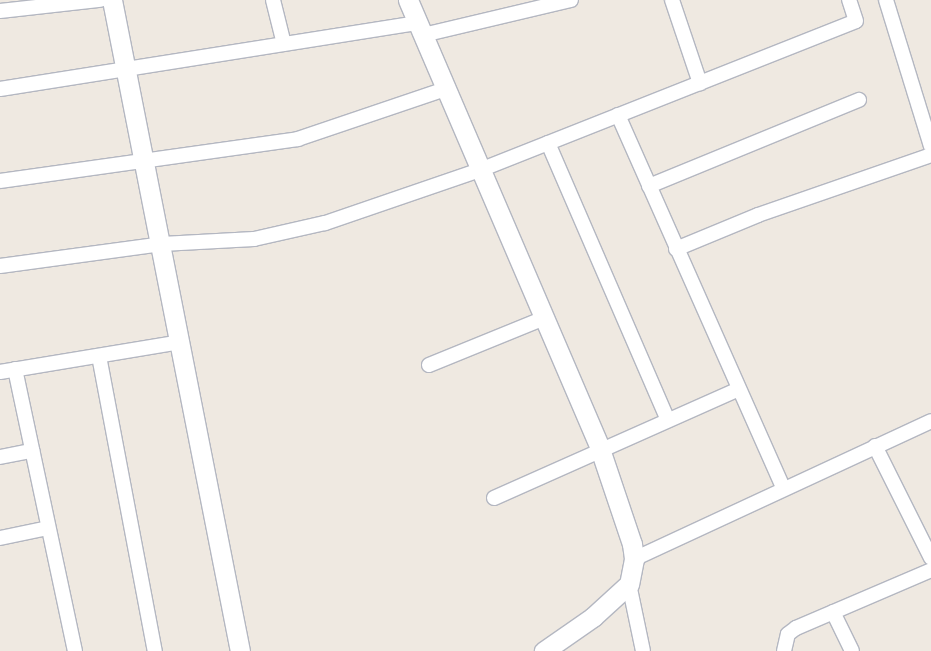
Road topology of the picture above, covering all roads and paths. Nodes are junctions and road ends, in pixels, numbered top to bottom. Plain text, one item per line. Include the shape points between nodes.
1 (100, 0) edge
2 (112, 0) edge
3 (273, 0) edge
4 (408, 0) edge
5 (571, 0) edge
6 (672, 0) edge
7 (849, 0) edge
8 (886, 0) edge
9 (0, 11) edge
10 (420, 29) junction
11 (284, 44) junction
12 (127, 69) junction
13 (700, 83) junction
14 (0, 89) edge
15 (446, 89) junction
16 (859, 100) dead end
17 (618, 115) junction
18 (548, 143) junction
19 (931, 146) edge
20 (931, 155) edge
21 (146, 163) junction
22 (480, 170) junction
23 (0, 181) edge
24 (649, 186) junction
25 (162, 244) junction
26 (676, 249) junction
27 (0, 266) edge
28 (544, 318) junction
29 (182, 342) junction
30 (99, 356) junction
31 (428, 365) dead end
32 (15, 369) junction
33 (0, 372) edge
34 (738, 390) junction
35 (668, 420) junction
36 (931, 421) edge
37 (875, 446) junction
38 (600, 449) junction
39 (32, 450) junction
40 (0, 457) edge
41 (782, 488) junction
42 (494, 498) dead end
43 (48, 528) junction
44 (0, 538) edge
45 (931, 558) edge
46 (634, 559) junction
47 (931, 570) edge
48 (629, 584) junction
49 (833, 612) junction
50 (75, 651) edge
51 (155, 651) edge
52 (240, 651) edge
53 (544, 651) edge
54 (643, 651) edge
55 (784, 651) edge
56 (852, 651) edge

1 - 9 street
2 - 12 street
3 - 11 street
4 - 10 street
5 - 10 street
6 - 13 street
7 - 13 street via 856,21
8 - 19 street
10 - 11 street
10 - 15 street
11 - 12 street
12 - 14 street
12 - 21 street
13 - 17 street
15 - 21 street via 314,136
15 - 22 street
16 - 24 street
17 - 18 street
17 - 24 street
18 - 22 street
18 - 35 street
20 - 26 street via 758,215
21 - 23 street
21 - 25 street
22 - 25 street via 288,232
22 - 28 street
24 - 26 street
25 - 27 street
25 - 29 street
26 - 34 street
28 - 31 street
28 - 38 street
29 - 30 street
29 - 52 street
30 - 32 street
30 - 51 street
32 - 33 street
32 - 39 street
34 - 35 street
34 - 41 street
35 - 38 street
36 - 37 street
37 - 41 street
37 - 45 street
38 - 42 street
38 - 46 street
39 - 40 street
39 - 43 street
41 - 46 street
43 - 44 street
43 - 50 street
46 - 48 street
47 - 49 street
48 - 53 street via 593,617
48 - 54 street
49 - 55 street via 788,634
49 - 56 street

